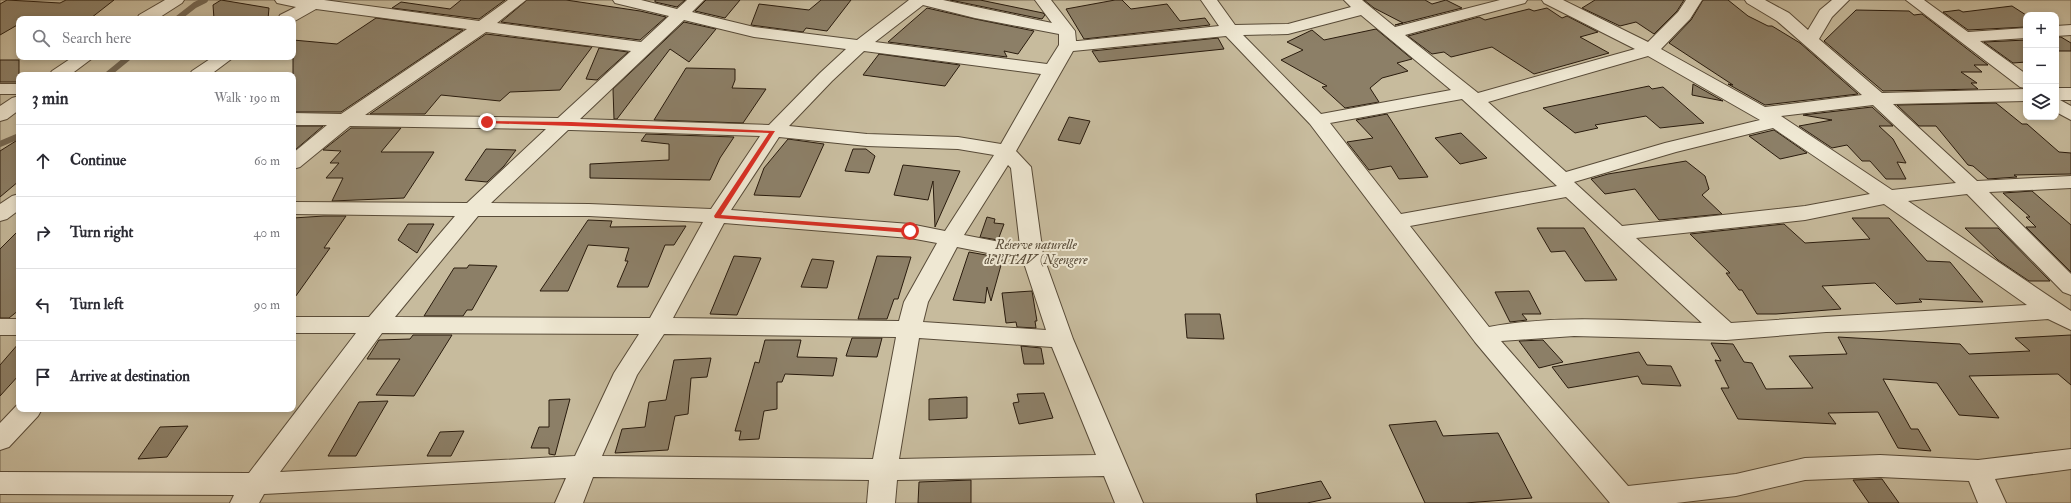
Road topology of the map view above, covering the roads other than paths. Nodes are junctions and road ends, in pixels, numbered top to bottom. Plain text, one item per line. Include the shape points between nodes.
1 (176, 0) edge
2 (283, 0) edge
3 (518, 0) edge
4 (621, 0) edge
5 (918, 0) edge
6 (923, 0) edge
7 (1043, 0) edge
8 (1209, 0) edge
9 (1519, 0) edge
10 (1550, 0) edge
11 (1694, 0) edge
12 (1754, 0) edge
13 (1841, 0) edge
14 (1914, 0) edge
15 (317, 2) edge
16 (1355, 2) edge
17 (689, 7) edge
18 (150, 16) edge
19 (291, 16) edge
20 (482, 27) junction
21 (1231, 30) junction
22 (2071, 30) edge
23 (2059, 31) edge
24 (1391, 33) junction
25 (2023, 33) edge
26 (1965, 37) junction
27 (1068, 38) junction
28 (1810, 39) junction
29 (861, 45) junction
30 (645, 48) junction
31 (1650, 50) junction
32 (80, 60) edge
33 (220, 60) edge
34 (1052, 70) junction
35 (62, 72) edge
36 (202, 72) edge
37 (2023, 81) edge
38 (0, 89) edge
39 (16, 89) edge
40 (2059, 94) edge
41 (2071, 94) edge
42 (2023, 95) edge
43 (1470, 97) junction
44 (1877, 99) junction
45 (16, 104) edge
46 (2059, 106) edge
47 (2071, 114) edge
48 (0, 115) edge
49 (1769, 117) junction
50 (296, 119) edge
51 (344, 120) junction
52 (1317, 120) junction
53 (566, 123) junction
54 (773, 132) junction
55 (1006, 152) junction
56 (296, 160) edge
57 (2071, 182) edge
58 (1566, 184) junction
59 (1972, 187) junction
60 (1889, 197) junction
61 (296, 208) edge
62 (471, 210) junction
63 (717, 216) junction
64 (1396, 222) junction
65 (1617, 233) junction
66 (951, 238) junction
67 (1032, 255) junction
68 (2070, 284) edge
69 (2061, 316) edge
70 (376, 324) junction
71 (296, 325) edge
72 (658, 326) junction
73 (0, 327) edge
74 (16, 327) edge
75 (909, 329) junction
76 (1726, 332) junction
77 (1483, 336) junction
78 (1061, 339) junction
79 (26, 412) edge
80 (0, 440) edge
81 (2071, 459) edge
82 (1113, 465) junction
83 (584, 466) junction
84 (884, 470) junction
85 (1978, 471) junction
86 (0, 483) edge
87 (250, 493) edge
88 (1624, 500) edge
89 (569, 503) edge
90 (881, 503) edge
91 (1129, 503) edge
92 (1992, 503) edge

1 - 18 street
2 - 15 street
3 - 20 street
4 - 17 street
5 - 29 street
6 - 27 street
7 - 27 street
8 - 21 street
9 - 24 street
10 - 31 street
11 - 31 street via 1684,15
12 - 28 street via 1784,17
13 - 28 street via 1826,14
14 - 26 street
15 - 19 street
15 - 20 street
16 - 21 street via 1354,12 1288,29
16 - 24 street
17 - 29 street via 754,32
17 - 30 street
20 - 30 street
20 - 51 street
21 - 27 street via 1078,46
21 - 52 street
22 - 23 street
24 - 43 street
25 - 26 street
26 - 37 street
27 - 34 street
28 - 44 street
29 - 34 street
29 - 54 street
30 - 53 street
31 - 43 street
31 - 49 street
32 - 35 street
33 - 36 street
34 - 55 street
38 - 39 street
40 - 41 street
42 - 44 street
43 - 52 street
43 - 58 street
44 - 49 street
44 - 59 street
45 - 48 street
46 - 47 street
49 - 58 street via 1735,133 1672,147
49 - 60 street
50 - 51 street
51 - 53 street
51 - 56 street
52 - 64 street
53 - 54 street
53 - 62 street
54 - 55 street via 866,140 958,143 992,147
54 - 63 street
55 - 66 street
55 - 67 street via 1021,167
57 - 59 street
58 - 64 street
58 - 65 street
59 - 60 street
59 - 68 street
60 - 65 street via 1806,213
60 - 69 street
61 - 62 street
62 - 63 street via 588,210
62 - 70 street
63 - 66 street via 910,231
63 - 72 street
64 - 77 street
65 - 76 street
66 - 67 street
66 - 75 street via 916,302
67 - 78 street
69 - 76 street via 1826,324
70 - 71 street
70 - 72 street
70 - 87 street
72 - 75 street
72 - 83 street via 626,373
73 - 74 street
75 - 78 street
75 - 84 street
76 - 77 street via 1574,328 1510,331
77 - 88 street
78 - 82 street
79 - 80 street
81 - 85 street
82 - 84 street
82 - 91 street
83 - 84 street
83 - 87 street
83 - 89 street
84 - 90 street
85 - 88 street via 1880,466 1805,469 1736,485
85 - 92 street
86 - 87 street

